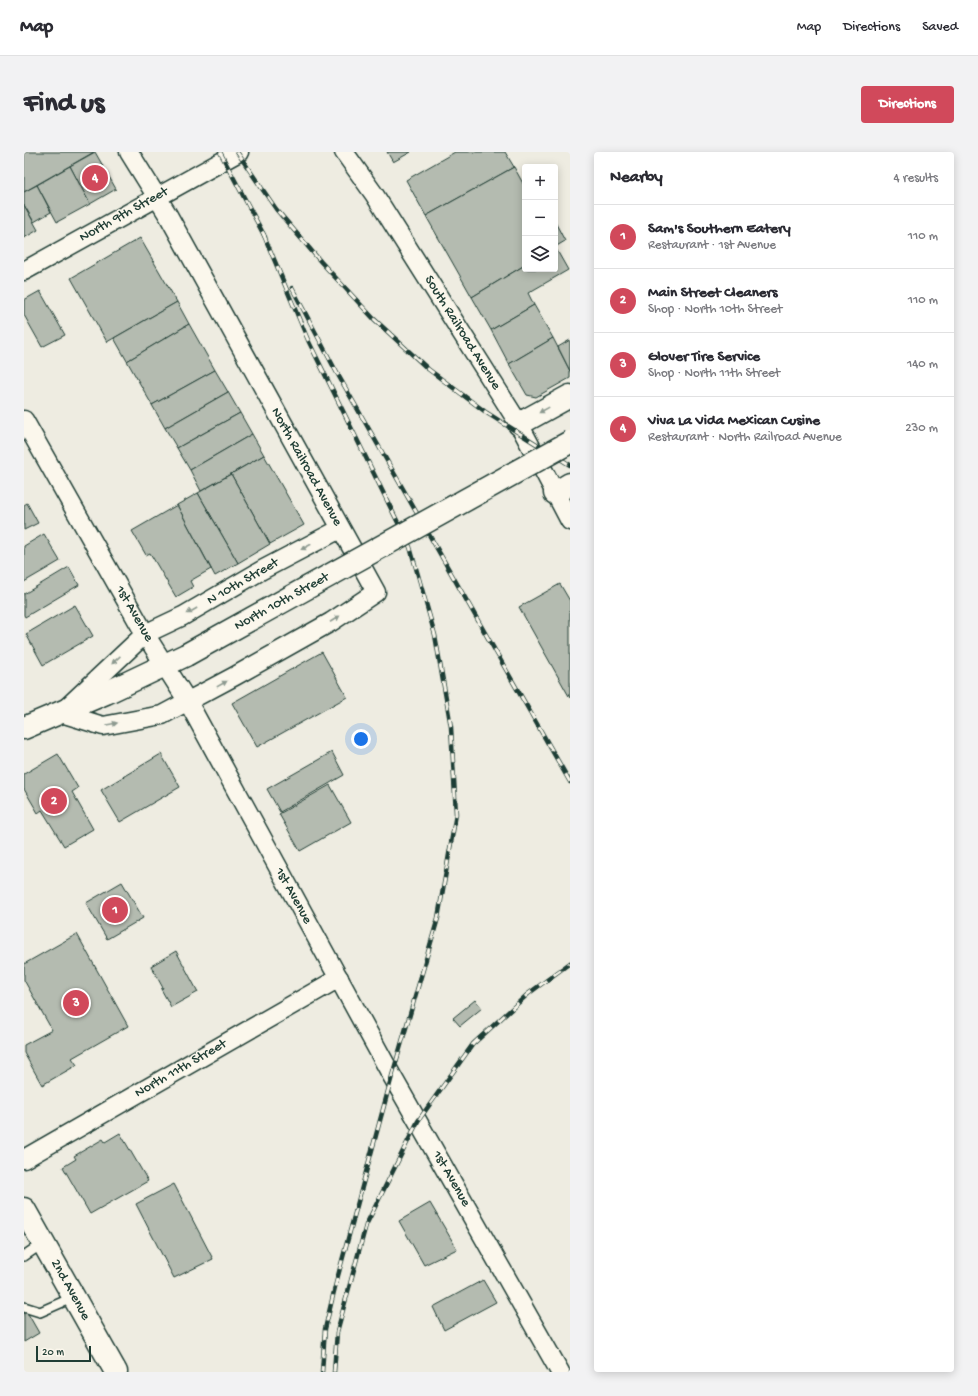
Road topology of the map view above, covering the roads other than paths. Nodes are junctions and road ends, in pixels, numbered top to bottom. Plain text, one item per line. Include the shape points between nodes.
1 (129, 152) edge
2 (344, 152) edge
3 (232, 156) edge
4 (157, 197) junction
5 (24, 271) edge
6 (570, 396) edge
7 (24, 420) edge
8 (519, 424) junction
9 (570, 442) edge
10 (563, 489) edge
11 (570, 521) edge
12 (340, 529) junction
13 (145, 634) junction
14 (164, 666) junction
15 (188, 702) junction
16 (60, 713) junction
17 (24, 728) edge
18 (339, 978) junction
19 (24, 1159) edge
20 (24, 1208) edge
21 (43, 1243) junction
22 (24, 1256) edge
23 (74, 1297) junction
24 (24, 1307) edge
25 (116, 1372) edge
26 (560, 1372) edge

1 - 4 street, North Railroad Avenue
2 - 8 street, South Railroad Avenue via 374,194
3 - 4 street, North 9th Street
4 - 5 street, North 9th Street
4 - 12 street, North Railroad Avenue
6 -> 8 main road
7 - 13 street, 1st Avenue
8 - 10 street, South Railroad Avenue
9 - 14 main road, North 10th Street, bridge
10 - 11 street, South Railroad Avenue
12 -> 13 street, N 10th Street via 183,616
15 -> 12 street, North Railroad Avenue via 331,622 376,592
13 - 14 street, 1st Avenue
13 -> 16 street, N 10th Street
14 - 15 street, 1st Avenue
14 - 16 main road, North 10th Street
16 -> 15 street, North Railroad Avenue via 103,726 162,715
15 - 18 street, 1st Avenue
16 - 17 main road, North 10th Street
18 - 19 street, North 11th Street
18 - 26 street, 1st Avenue
20 - 21 main road, 2nd Avenue
21 - 22 lane
21 - 23 main road, 2nd Avenue
23 - 24 lane via 40,1312
23 - 25 main road, 2nd Avenue

